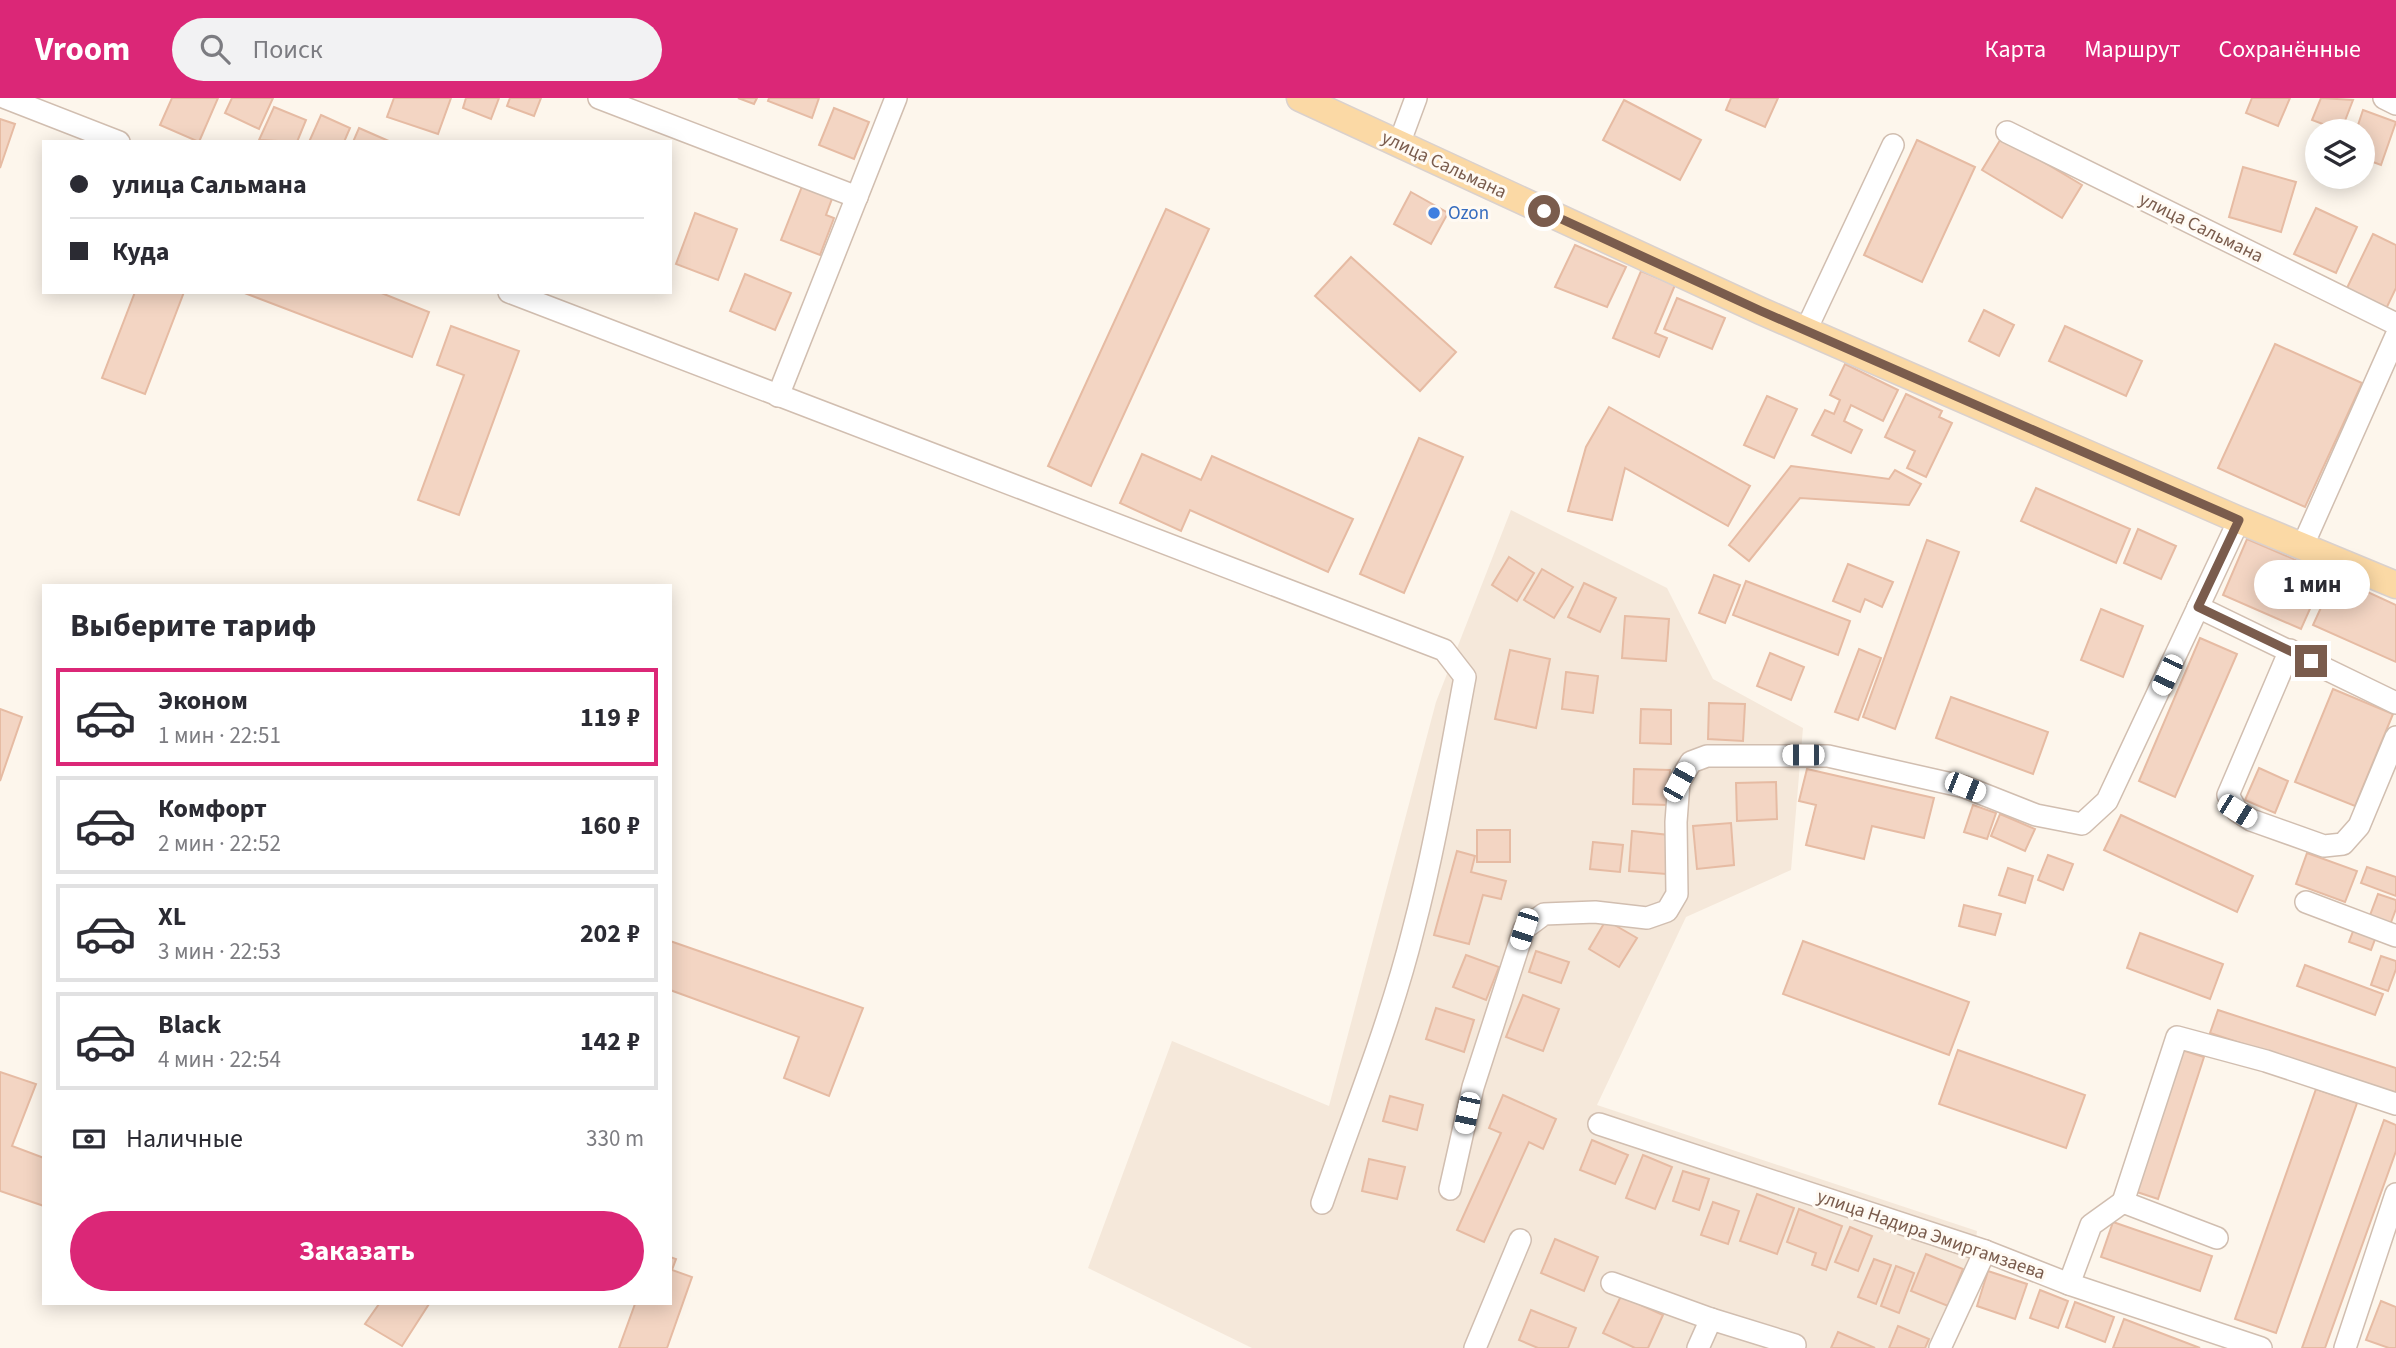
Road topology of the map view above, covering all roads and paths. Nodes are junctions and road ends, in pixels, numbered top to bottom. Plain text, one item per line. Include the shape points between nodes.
1 (6, 98) edge
2 (598, 98) edge
3 (896, 98) edge
4 (1300, 98) edge
5 (1416, 98) edge
6 (2384, 98) edge
7 (35, 103) edge
8 (2396, 104) edge
9 (2007, 132) dead end
10 (115, 140) edge
11 (1399, 144) junction
12 (1893, 145) dead end
13 (857, 197) junction
14 (514, 294) edge
15 (2396, 324) edge
16 (1806, 330) junction
17 (2396, 336) edge
18 (778, 396) junction
19 (2239, 520) junction
20 (2303, 545) junction
21 (2396, 586) edge
22 (2198, 607) junction
23 (2290, 650) junction
24 (2396, 703) edge
25 (2396, 737) edge
26 (2306, 902) dead end
27 (2396, 936) edge
28 (2396, 1104) edge
29 (1599, 1124) dead end
30 (1450, 1189) dead end
31 (2396, 1194) edge
32 (2123, 1202) junction
33 (1322, 1203) dead end
34 (2217, 1238) dead end
35 (1520, 1240) dead end
36 (1985, 1251) junction
37 (1612, 1283) dead end
38 (2069, 1284) junction
39 (1711, 1319) junction
40 (1795, 1345) dead end
41 (1475, 1348) edge
42 (1698, 1348) edge
43 (1940, 1348) edge
44 (2261, 1348) edge
45 (2345, 1348) edge

1 - 7 street
2 - 13 street
3 - 13 street
4 - 11 main road, улица Сальмана
5 - 11 street
6 - 8 street
7 - 10 street
9 - 15 street, улица Сальмана
11 - 16 main road, улица Сальмана
12 - 16 street
13 - 18 street
14 - 18 street
16 - 19 main road, улица Сальмана
17 - 20 street
18 - 33 street via 1444,649 1465,677 1413,934
19 - 20 main road, улица Сальмана
19 - 22 street
20 - 21 main road, улица Сальмана
22 - 23 street
22 - 30 street via 2107,801 2082,824 2036,815 1965,787 1828,755 1707,756 1690,762 1679,782 1677,894 1667,911 1647,918 1595,912 1544,914 1524,929 1473,1087
23 - 24 street
23 - 25 street via 2228,795 2237,811 2324,846 2343,844 2358,826
26 - 27 street
28 - 32 street via 2177,1037
29 - 36 street, улица Надира Эмиргамзаева
31 - 45 street
32 - 34 street
32 - 38 street via 2091,1225
35 - 41 street
36 - 38 street, улица Надира Эмиргамзаева
36 - 43 street
37 - 39 street
38 - 44 street, улица Надира Эмиргамзаева
39 - 40 street
39 - 42 street

